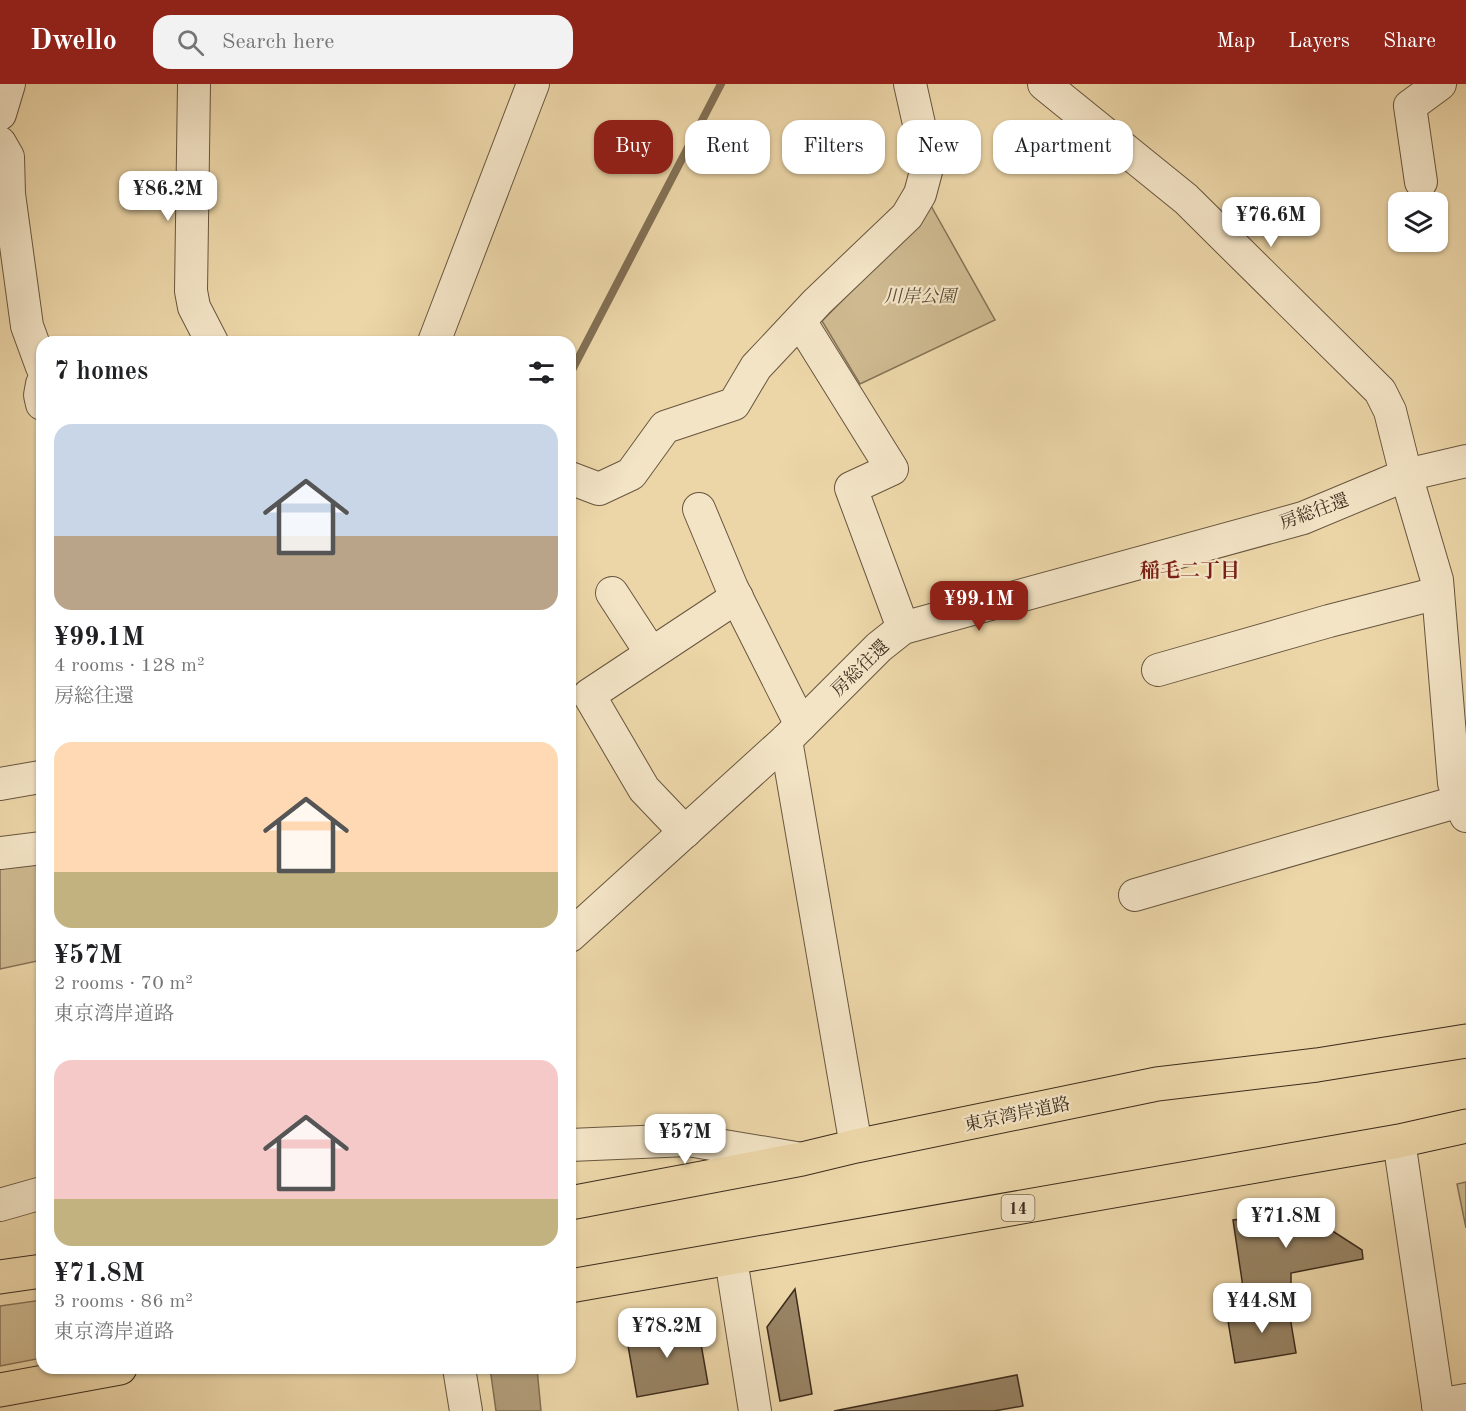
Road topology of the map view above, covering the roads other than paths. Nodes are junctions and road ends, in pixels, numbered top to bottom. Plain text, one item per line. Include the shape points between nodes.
1 (9, 84) edge
2 (194, 84) edge
3 (533, 84) edge
4 (910, 84) edge
5 (1044, 84) edge
6 (1440, 84) edge
7 (0, 114) edge
8 (0, 142) edge
9 (1421, 182) dead end
10 (800, 321) junction
11 (209, 336) edge
12 (436, 336) edge
13 (36, 351) edge
14 (1466, 461) edge
15 (1406, 475) junction
16 (576, 480) edge
17 (699, 509) dead end
18 (612, 593) dead end
19 (1438, 593) junction
20 (736, 597) junction
21 (903, 628) junction
22 (651, 653) junction
23 (1158, 670) dead end
24 (794, 732) junction
25 (36, 778) edge
26 (0, 784) edge
27 (1463, 809) edge
28 (685, 832) junction
29 (36, 849) edge
30 (0, 853) edge
31 (1135, 895) dead end
32 (576, 931) edge
33 (1466, 1041) edge
34 (1466, 1062) edge
35 (1317, 1065) junction
36 (1466, 1126) edge
37 (1399, 1141) junction
38 (576, 1145) edge
39 (856, 1146) junction
40 (802, 1159) junction
41 (36, 1194) edge
42 (576, 1202) edge
43 (0, 1205) edge
44 (731, 1260) junction
45 (36, 1272) edge
46 (0, 1277) edge
47 (576, 1285) edge
48 (87, 1374) edge
49 (460, 1374) edge
50 (0, 1390) edge
51 (1448, 1405) edge
52 (466, 1411) edge
53 (755, 1411) edge

1 - 7 street
2 - 11 street via 191,291 194,307
3 - 12 street
4 - 10 street via 928,164 920,194 907,216
5 - 15 street via 1186,199 1380,391 1390,411
6 - 9 street via 1410,106
8 - 13 street via 8,157 9,195 27,326
10 - 16 street via 756,367 734,404 665,427 631,474 599,489
10 - 21 street via 892,469 851,488
14 - 15 street, 房総往還
15 - 19 street
15 - 21 street, 房総往還 via 1303,518
17 - 20 street
18 - 22 street
19 - 23 street
19 - 27 street via 1454,783
20 - 22 street
20 - 24 street
21 - 24 street, 房総往還
22 - 28 street via 589,695 644,789
24 - 28 street, 房総往還
24 - 39 street
25 - 26 street
27 - 31 street
28 - 32 street, 房総往還
29 - 30 street
33 - 35 highway, 東京湾岸道路
34 - 35 highway
35 - 39 highway, 東京湾岸道路 via 1157,1084
36 - 37 highway, 14
37 - 44 highway, 14
37 - 51 street
38 - 40 street via 688,1140
39 - 40 highway, 東京湾岸道路
40 - 42 highway, 東京湾岸道路
41 - 43 street
44 - 47 highway, 14
44 - 53 street
45 - 46 highway
48 - 50 highway
49 - 52 street

